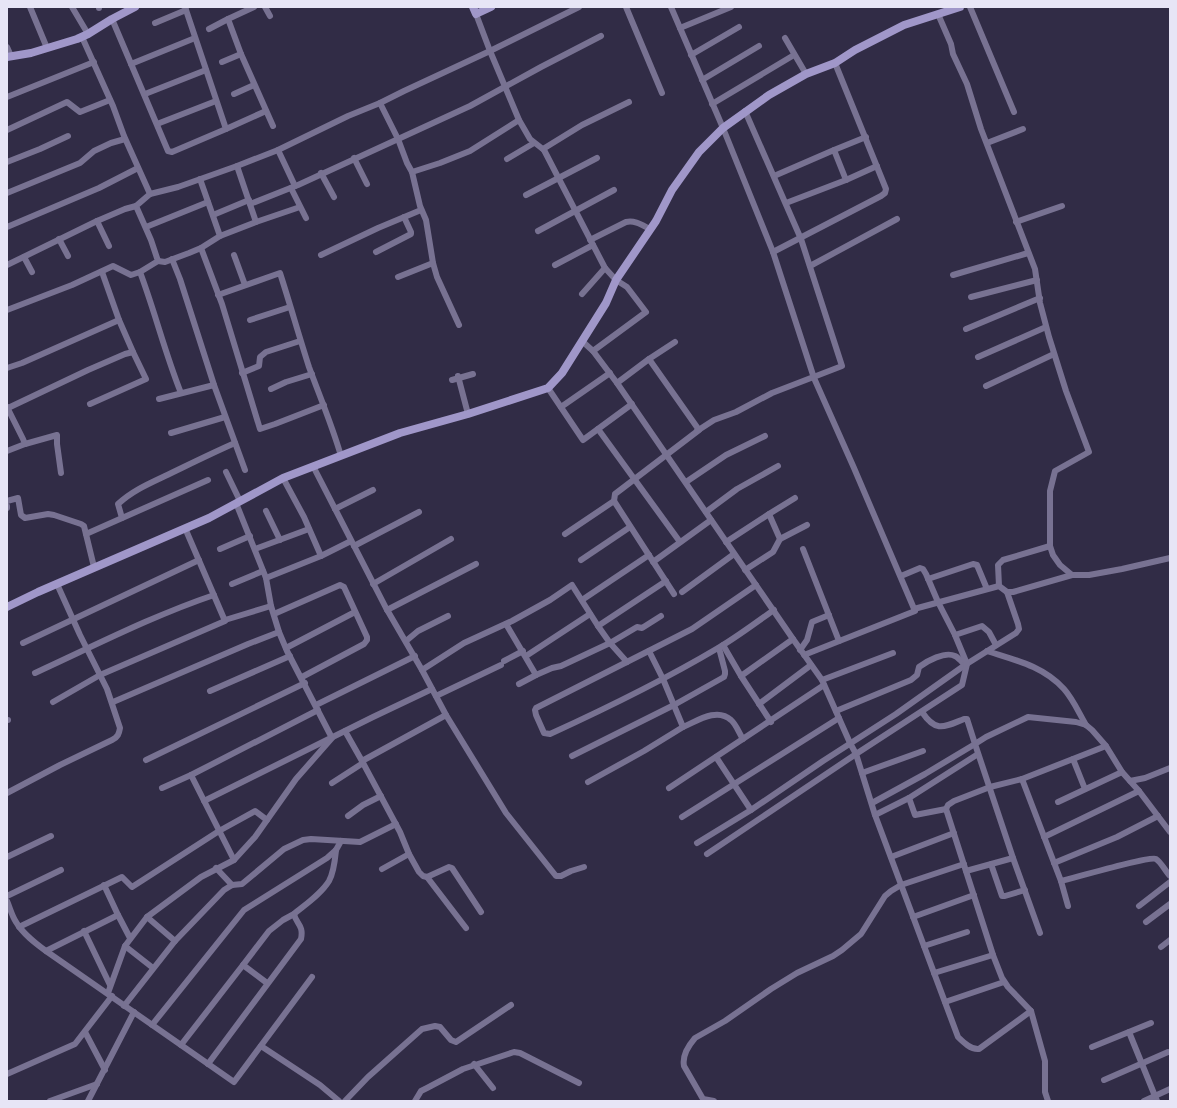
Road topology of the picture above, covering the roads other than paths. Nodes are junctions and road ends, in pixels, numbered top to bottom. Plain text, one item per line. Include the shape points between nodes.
1 (30, 7) edge
2 (72, 7) edge
3 (136, 7) edge
4 (254, 7) edge
5 (265, 7) edge
6 (491, 7) edge
7 (579, 7) edge
8 (626, 7) edge
9 (671, 7) edge
10 (731, 7) edge
11 (960, 7) edge
12 (970, 7) edge
13 (186, 8) edge
14 (475, 10) edge
15 (938, 14) junction
16 (270, 16) dead end
17 (112, 18) junction
18 (228, 20) junction
19 (155, 23) dead end
20 (739, 27) dead end
21 (209, 28) dead end
22 (680, 28) junction
23 (85, 36) junction
24 (601, 36) dead end
25 (195, 38) junction
26 (785, 38) dead end
27 (759, 46) dead end
28 (7, 47) edge
29 (47, 48) junction
30 (490, 51) junction
31 (241, 54) junction
32 (691, 55) junction
33 (794, 55) junction
34 (9, 56) edge
35 (94, 62) junction
36 (222, 62) dead end
37 (835, 63) junction
38 (131, 64) junction
39 (206, 70) junction
40 (806, 74) junction
41 (702, 80) junction
42 (254, 85) junction
43 (504, 87) junction
44 (662, 93) dead end
45 (145, 94) junction
46 (234, 94) dead end
47 (7, 97) edge
48 (110, 100) junction
49 (216, 101) junction
50 (629, 102) dead end
51 (380, 104) junction
52 (712, 104) junction
53 (266, 111) junction
54 (746, 111) junction
55 (1014, 112) dead end
56 (519, 120) junction
57 (157, 124) junction
58 (273, 126) dead end
59 (723, 128) junction
60 (226, 129) junction
61 (1023, 129) dead end
62 (7, 130) edge
63 (68, 136) dead end
64 (866, 137) junction
65 (125, 139) junction
66 (398, 139) junction
67 (534, 143) junction
68 (986, 143) junction
69 (543, 149) junction
70 (278, 150) junction
71 (834, 150) junction
72 (354, 158) junction
73 (597, 158) dead end
74 (507, 159) dead end
75 (7, 162) edge
76 (237, 166) junction
77 (877, 166) junction
78 (138, 168) junction
79 (412, 172) junction
80 (321, 173) junction
81 (774, 176) junction
82 (558, 178) junction
83 (200, 179) junction
84 (846, 180) junction
85 (367, 184) dead end
86 (293, 187) junction
87 (614, 190) dead end
88 (7, 193) edge
89 (150, 194) junction
90 (526, 195) dead end
91 (334, 197) dead end
92 (208, 202) junction
93 (250, 202) junction
94 (786, 203) junction
95 (136, 206) junction
96 (1062, 206) dead end
97 (300, 207) junction
98 (422, 210) junction
99 (575, 211) junction
100 (213, 215) junction
101 (404, 217) junction
102 (306, 218) dead end
103 (898, 219) dead end
104 (97, 221) junction
105 (256, 222) junction
106 (1016, 222) junction
107 (7, 227) edge
108 (146, 227) junction
109 (650, 230) junction
110 (538, 231) dead end
111 (220, 236) junction
112 (60, 239) junction
113 (801, 239) junction
114 (592, 242) junction
115 (109, 246) dead end
116 (202, 248) junction
117 (376, 252) dead end
118 (773, 252) junction
119 (1028, 253) junction
120 (234, 255) dead end
121 (68, 256) dead end
122 (321, 256) dead end
123 (24, 257) junction
124 (172, 259) junction
125 (158, 261) junction
126 (433, 263) junction
127 (7, 265) edge
128 (555, 265) dead end
129 (810, 266) junction
130 (605, 268) junction
131 (32, 272) dead end
132 (102, 272) junction
133 (140, 272) junction
134 (953, 275) dead end
135 (398, 278) dead end
136 (616, 280) junction
137 (1036, 280) junction
138 (245, 285) junction
139 (582, 294) dead end
140 (218, 295) junction
141 (971, 297) dead end
142 (1040, 298) junction
143 (290, 307) junction
144 (7, 310) edge
145 (119, 320) junction
146 (250, 320) dead end
147 (459, 325) dead end
148 (1046, 327) junction
149 (966, 329) dead end
150 (300, 341) junction
151 (582, 341) junction
152 (675, 342) dead end
153 (593, 351) junction
154 (133, 352) junction
155 (1054, 354) junction
156 (978, 357) dead end
157 (649, 359) junction
158 (7, 368) edge
159 (242, 373) junction
160 (610, 373) junction
161 (312, 374) junction
162 (473, 374) dead end
163 (814, 378) junction
164 (617, 382) junction
165 (214, 385) junction
166 (986, 386) dead end
167 (271, 388) dead end
168 (548, 388) junction
169 (181, 393) junction
170 (159, 399) dead end
171 (90, 404) dead end
172 (632, 404) junction
173 (324, 405) junction
174 (7, 407) edge
175 (561, 407) junction
176 (468, 414) junction
177 (225, 417) junction
178 (598, 429) junction
179 (697, 431) junction
180 (170, 433) dead end
181 (765, 436) dead end
182 (235, 443) junction
183 (25, 444) junction
184 (7, 451) edge
185 (667, 454) junction
186 (342, 456) junction
187 (313, 466) junction
188 (778, 466) dead end
189 (246, 470) dead end
190 (226, 472) dead end
191 (61, 473) dead end
192 (283, 478) junction
193 (634, 478) junction
194 (208, 480) dead end
195 (686, 482) junction
196 (373, 490) dead end
197 (795, 498) dead end
198 (7, 501) edge
199 (614, 501) junction
200 (238, 502) junction
201 (335, 510) junction
202 (266, 511) dead end
203 (419, 512) dead end
204 (706, 512) junction
205 (769, 514) junction
206 (122, 518) junction
207 (711, 520) junction
208 (807, 525) dead end
209 (630, 527) junction
210 (185, 528) junction
211 (309, 529) junction
212 (86, 534) junction
213 (565, 534) dead end
214 (250, 536) junction
215 (451, 539) dead end
216 (780, 539) junction
217 (280, 540) junction
218 (680, 542) junction
219 (726, 542) junction
220 (353, 544) junction
221 (1050, 546) junction
222 (220, 549) dead end
223 (255, 549) junction
224 (802, 550) dead end
225 (734, 554) junction
226 (649, 555) junction
227 (321, 556) junction
228 (1170, 558) edge
229 (199, 560) junction
230 (581, 560) dead end
231 (654, 562) junction
232 (476, 564) dead end
233 (94, 567) junction
234 (745, 570) junction
235 (264, 571) junction
236 (1072, 574) junction
237 (901, 576) junction
238 (266, 578) junction
239 (928, 579) junction
240 (666, 581) junction
241 (57, 584) junction
242 (232, 584) dead end
243 (374, 584) junction
244 (756, 585) junction
245 (999, 586) junction
246 (987, 589) junction
247 (682, 592) dead end
248 (1007, 592) junction
249 (674, 594) dead end
250 (214, 595) junction
251 (582, 600) junction
252 (938, 602) junction
253 (271, 606) junction
254 (7, 607) edge
255 (914, 609) junction
256 (387, 610) junction
257 (774, 610) junction
258 (355, 612) junction
259 (274, 614) junction
260 (590, 614) junction
261 (829, 615) junction
262 (448, 616) dead end
263 (661, 616) dead end
264 (73, 618) junction
265 (224, 620) junction
266 (506, 624) junction
267 (598, 626) junction
268 (279, 632) junction
269 (955, 636) junction
270 (793, 639) junction
271 (406, 641) junction
272 (839, 641) junction
273 (23, 642) dead end
274 (610, 643) junction
275 (721, 646) junction
276 (996, 646) junction
277 (286, 648) junction
278 (88, 649) junction
279 (649, 651) junction
280 (987, 651) junction
281 (802, 652) junction
282 (893, 653) dead end
283 (524, 654) junction
284 (290, 656) junction
285 (414, 656) junction
286 (627, 662) junction
287 (966, 664) junction
288 (811, 665) junction
289 (422, 670) junction
290 (35, 673) dead end
291 (100, 675) junction
292 (536, 675) junction
293 (741, 676) junction
294 (663, 679) junction
295 (303, 680) junction
296 (823, 682) junction
297 (519, 684) dead end
298 (432, 689) junction
299 (210, 692) dead end
300 (436, 696) junction
301 (53, 702) dead end
302 (113, 702) junction
303 (759, 704) junction
304 (674, 705) junction
305 (317, 708) junction
306 (836, 711) junction
307 (922, 712) junction
308 (446, 715) junction
309 (839, 718) junction
310 (770, 722) junction
311 (1086, 725) junction
312 (683, 727) junction
313 (345, 731) junction
314 (332, 738) junction
315 (743, 739) junction
316 (850, 743) junction
317 (975, 744) junction
318 (1106, 746) junction
319 (923, 751) dead end
320 (856, 754) junction
321 (978, 754) junction
322 (572, 756) dead end
323 (716, 757) junction
324 (1073, 758) junction
325 (146, 760) dead end
326 (362, 762) junction
327 (1170, 768) edge
328 (862, 772) junction
329 (1122, 772) junction
330 (191, 775) junction
331 (1022, 779) junction
332 (1130, 781) junction
333 (588, 782) dead end
334 (332, 783) dead end
335 (734, 784) junction
336 (990, 787) junction
337 (162, 788) dead end
338 (669, 788) dead end
339 (1084, 789) junction
340 (1139, 791) junction
341 (7, 792) edge
342 (381, 796) junction
343 (909, 798) junction
344 (204, 801) junction
345 (1058, 802) dead end
346 (872, 803) junction
347 (946, 809) junction
348 (751, 810) junction
349 (875, 815) junction
350 (348, 816) dead end
351 (1158, 816) junction
352 (682, 817) dead end
353 (267, 820) junction
354 (396, 824) junction
355 (219, 831) junction
356 (1170, 832) edge
357 (954, 833) junction
358 (51, 836) dead end
359 (1044, 837) junction
360 (341, 841) junction
361 (697, 843) dead end
362 (336, 850) junction
363 (409, 854) junction
364 (707, 854) dead end
365 (7, 857) edge
366 (891, 858) junction
367 (1013, 858) junction
368 (234, 860) junction
369 (1054, 863) junction
370 (964, 864) junction
371 (991, 864) junction
372 (584, 867) dead end
373 (216, 868) junction
374 (382, 869) dead end
375 (61, 870) dead end
376 (966, 871) junction
377 (1170, 876) edge
378 (426, 877) junction
379 (1061, 881) junction
380 (1170, 882) edge
381 (104, 885) junction
382 (232, 885) junction
383 (901, 885) junction
384 (1025, 890) junction
385 (974, 895) junction
386 (7, 896) edge
387 (7, 901) edge
388 (1170, 904) edge
389 (1068, 906) dead end
390 (1140, 906) dead end
391 (481, 912) dead end
392 (294, 914) junction
393 (118, 915) junction
394 (147, 917) junction
395 (913, 917) junction
396 (1146, 922) dead end
397 (19, 927) junction
398 (466, 928) dead end
399 (84, 931) junction
400 (967, 932) dead end
401 (1040, 933) dead end
402 (130, 938) junction
403 (1170, 940) edge
404 (176, 941) junction
405 (125, 946) junction
406 (924, 946) junction
407 (1161, 947) dead end
408 (46, 951) junction
409 (993, 955) junction
410 (243, 964) junction
411 (153, 968) junction
412 (934, 973) junction
413 (312, 977) dead end
414 (1004, 982) junction
415 (267, 983) junction
416 (110, 985) junction
417 (110, 995) junction
418 (945, 1002) junction
419 (511, 1005) dead end
420 (124, 1006) junction
421 (1031, 1011) junction
422 (134, 1012) junction
423 (1151, 1022) dead end
424 (152, 1025) junction
425 (85, 1032) junction
426 (1129, 1032) junction
427 (181, 1045) junction
428 (261, 1046) junction
429 (1092, 1047) dead end
430 (1168, 1052) dead end
431 (1142, 1063) junction
432 (208, 1064) junction
433 (474, 1064) junction
434 (105, 1070) junction
435 (7, 1074) edge
436 (1104, 1080) dead end
437 (579, 1083) dead end
438 (97, 1084) junction
439 (493, 1088) dead end
440 (1170, 1089) edge
441 (1156, 1098) edge
442 (50, 1101) edge
443 (88, 1101) edge
444 (339, 1101) edge
445 (345, 1101) edge
446 (415, 1101) edge
447 (714, 1101) edge
448 (1048, 1101) edge
449 (1144, 1101) edge

1 - 29 street
2 - 23 street
3 - 17 street
4 - 18 street
5 - 16 street
6 - 14 street
7 - 30 street
8 - 44 street
9 - 22 street
10 - 22 street
11 - 15 street
12 - 55 street
13 - 19 street
13 - 25 street
14 - 30 street
15 - 37 street via 904,25
15 - 68 street via 967,84
17 - 23 street
17 - 38 street
18 - 21 street
18 - 31 street
20 - 32 street
22 - 32 street
23 - 29 street
23 - 35 street
24 - 43 street
25 - 38 street
25 - 39 street
26 - 33 street
27 - 41 street
28 - 34 street
29 - 34 street
30 - 43 street
30 - 51 street via 404,90
31 - 36 street
31 - 42 street
32 - 41 street
33 - 40 street
33 - 52 street
35 - 47 street
35 - 48 street
37 - 40 street
37 - 64 street
38 - 45 street
39 - 45 street
39 - 49 street
40 - 54 street
41 - 52 street
42 - 46 street
42 - 53 street
43 - 56 street
43 - 66 street via 470,106
45 - 57 street
48 - 62 street via 80,112 67,102
48 - 65 street
49 - 57 street
49 - 60 street
50 - 69 street via 582,125
51 - 66 street
51 - 70 street via 348,116
52 - 59 street
53 - 58 street
53 - 60 street
54 - 59 street
54 - 81 street
56 - 67 street
56 - 79 street via 470,151
57 - 60 street via 170,152
59 - 109 street via 687,168
59 - 118 street
61 - 68 street
63 - 75 street
64 - 71 street
64 - 77 street
65 - 78 street
65 - 88 street via 94,151 80,163
66 - 72 street
66 - 79 street
67 - 69 street
67 - 74 street
68 - 106 street
69 - 82 street
70 - 76 street
70 - 86 street
71 - 81 street
71 - 84 street
72 - 80 street
72 - 85 street
73 - 82 street
76 - 83 street
76 - 93 street
77 - 84 street
77 - 113 street via 885,184 885,193
78 - 89 street
78 - 107 street via 99,188
79 - 98 street
80 - 86 street
80 - 91 street
81 - 94 street
82 - 90 street
82 - 99 street
83 - 89 street
83 - 92 street
84 - 94 street
86 - 93 street
86 - 97 street
87 - 99 street
89 - 95 street
92 - 100 street
92 - 108 street
93 - 100 street
93 - 105 street
94 - 113 street
95 - 104 street via 125,208
95 - 108 street
96 - 106 street
97 - 102 street
97 - 105 street
98 - 101 street
98 - 126 street
99 - 110 street
99 - 114 street
100 - 111 street
101 - 117 street via 410,234
101 - 122 street
103 - 129 street
104 - 112 street
104 - 115 street
105 - 111 street
106 - 119 street
108 - 125 street
109 - 114 street via 630,221
109 - 136 street
111 - 116 street
112 - 121 street
112 - 123 street
113 - 118 street
113 - 129 street
114 - 128 street
114 - 130 street
116 - 124 street
116 - 140 street
118 - 163 street
119 - 134 street
119 - 137 street via 1035,269
120 - 138 street
123 - 127 street
123 - 131 street
124 - 125 street via 166,262
124 - 165 street
125 - 133 street
126 - 135 street
126 - 147 street
129 - 163 street via 842,366
130 - 136 street
130 - 139 street
132 - 133 street via 113,266 131,275
132 - 144 street
132 - 145 street
133 - 169 street
136 - 151 street via 606,303
136 - 153 street via 627,286 646,312
137 - 141 street
137 - 142 street
138 - 140 street
138 - 143 street via 280,273
140 - 159 street
142 - 148 street
142 - 149 street
143 - 146 street
143 - 150 street
145 - 154 street
145 - 158 street
148 - 155 street
148 - 156 street
150 - 159 street via 266,352 260,357 257,368
150 - 161 street
151 - 153 street
151 - 168 street via 562,373
152 - 157 street
153 - 160 street
154 - 171 street via 146,380
154 - 174 street
155 - 166 street
155 - 221 street via 1089,452 1054,471 1050,491
157 - 164 street
157 - 179 street via 699,430
159 - 173 street via 260,429
160 - 164 street
160 - 175 street
161 - 167 street
161 - 173 street
162 - 176 street via 456,378
163 - 179 street via 772,393 736,412 714,420
163 - 237 street
164 - 172 street
165 - 169 street
165 - 177 street
168 - 175 street
168 - 176 street
169 - 170 street
172 - 178 street
172 - 185 street
173 - 186 street
174 - 183 street
175 - 178 street via 583,440
176 - 186 street via 400,433
177 - 180 street
177 - 182 street
178 - 193 street
179 - 185 street
181 - 195 street via 726,455
182 - 189 street
182 - 206 street via 187,464 127,496 118,504
183 - 184 street
183 - 191 street via 57,435
185 - 193 street
185 - 195 street
186 - 187 street
187 - 192 street
187 - 201 street
188 - 204 street via 737,489
190 - 200 street
192 - 200 street
192 - 211 street
193 - 199 street via 615,494
193 - 218 street
194 - 206 street
195 - 204 street
196 - 201 street
197 - 205 street
198 - 212 street via 19,499 22,517 54,515 82,524
199 - 209 street
199 - 213 street
200 - 210 street
200 - 214 street
201 - 220 street
202 - 217 street
203 - 220 street
204 - 207 street
205 - 216 street
205 - 219 street
206 - 212 street
207 - 218 street
207 - 219 street
208 - 216 street
209 - 226 street
209 - 230 street
210 - 229 street
210 - 233 street
211 - 217 street
211 - 227 street
212 - 233 street
214 - 222 street
214 - 223 street
215 - 243 street
216 - 234 street via 773,552
217 - 223 street
218 - 231 street
219 - 225 street
220 - 227 street
220 - 243 street
221 - 236 street via 1060,565
221 - 245 street via 1003,560 998,565
223 - 235 street
224 - 261 street
225 - 234 street
225 - 247 street
226 - 231 street
226 - 251 street
227 - 238 street
228 - 236 street via 1089,575
229 - 250 street
229 - 264 street
231 - 240 street
232 - 256 street
233 - 241 street
234 - 244 street
235 - 238 street
235 - 242 street
236 - 248 street
237 - 239 street via 920,568
237 - 255 street
238 - 253 street
239 - 246 street via 972,564 980,569
239 - 252 street
240 - 249 street
240 - 267 street
241 - 254 street
241 - 264 street
243 - 256 street
244 - 257 street
244 - 279 street via 692,628
245 - 246 street
245 - 248 street
246 - 252 street
248 - 276 street via 1019,629
250 - 265 street
250 - 278 street
251 - 260 street
251 - 266 street via 572,585
252 - 255 street
252 - 269 street
253 - 259 street
253 - 265 street
255 - 272 street via 915,611
256 - 271 street
257 - 270 street
257 - 275 street
258 - 259 street via 344,587 340,585
258 - 277 street
258 - 295 street via 367,637 366,642
259 - 268 street
260 - 267 street
260 - 283 street
261 - 272 street
261 - 281 street via 812,622
262 - 271 street via 418,631
263 - 274 street
264 - 273 street
264 - 278 street
265 - 291 street
266 - 283 street
266 - 289 street via 464,643
267 - 274 street
268 - 277 street
268 - 302 street
269 - 276 street via 982,626 989,632
269 - 287 street
270 - 281 street
270 - 293 street
271 - 285 street
272 - 281 street
274 - 286 street
274 - 292 street
275 - 293 street
275 - 294 street
275 - 304 street via 726,671 724,677
276 - 280 street
277 - 284 street
278 - 290 street
278 - 291 street
279 - 286 street
279 - 294 street
280 - 287 street
280 - 311 street via 1031,665 1046,674 1064,689
281 - 288 street
282 - 296 street
283 - 292 street
283 - 300 street
284 - 295 street
284 - 299 street
285 - 289 street
285 - 305 street
286 - 294 street via 536,708 536,715 544,733 550,734
287 - 306 street via 955,656 936,658 919,667 917,675 911,680
287 - 307 street via 962,685
287 - 316 street
288 - 296 street
288 - 303 street
289 - 298 street
291 - 301 street
291 - 302 street
292 - 297 street
293 - 303 street
294 - 304 street
295 - 305 street
295 - 325 street
296 - 306 street
296 - 310 street
298 - 300 street
298 - 313 street
300 - 308 street
302 - 341 street via 120,728 117,737
303 - 310 street
304 - 312 street
304 - 322 street
305 - 314 street
305 - 330 street
306 - 309 street
307 - 317 street via 926,718 940,727 967,719
307 - 320 street
308 - 326 street
308 - 372 street via 506,814 554,874 558,877
309 - 316 street
309 - 335 street
310 - 315 street
311 - 317 street via 1028,717
311 - 318 street
312 - 315 street via 721,714 731,720
312 - 333 street
313 - 314 street
313 - 326 street
314 - 344 street
314 - 353 street via 296,779
315 - 323 street
316 - 320 street
316 - 348 street
317 - 321 street
317 - 346 street
318 - 324 street
318 - 329 street
319 - 328 street
320 - 328 street
320 - 364 street
321 - 336 street
321 - 343 street
323 - 335 street
323 - 338 street
324 - 331 street
324 - 339 street
326 - 334 street
326 - 342 street
327 - 332 street
328 - 346 street
329 - 332 street
329 - 339 street
330 - 337 street
330 - 344 street
331 - 336 street
331 - 359 street
332 - 340 street
335 - 348 street
335 - 352 street
336 - 347 street via 954,801
336 - 367 street
339 - 345 street
340 - 351 street
340 - 359 street
342 - 350 street
342 - 354 street
343 - 347 street via 915,815
343 - 349 street
344 - 355 street
346 - 349 street
347 - 357 street
348 - 361 street
349 - 366 street
351 - 356 street
351 - 369 street via 1117,837
353 - 355 street via 255,811
353 - 368 street
354 - 360 street via 360,842
354 - 363 street
355 - 368 street
355 - 381 street via 132,888 122,877
357 - 366 street
357 - 370 street
358 - 365 street
359 - 369 street
360 - 362 street
360 - 382 street via 306,838 284,849 242,884
362 - 392 street via 329,881
362 - 424 street via 317,865 244,910
363 - 374 street
363 - 378 street via 419,872
366 - 383 street
367 - 371 street
367 - 384 street
368 - 373 street
369 - 379 street
370 - 376 street
370 - 383 street
371 - 376 street
371 - 384 street via 1002,896
373 - 382 street
373 - 394 street via 201,876
375 - 386 street
376 - 385 street
377 - 379 street via 1154,859
378 - 391 street via 452,868
378 - 398 street
379 - 389 street
380 - 390 street
381 - 393 street
381 - 397 street
382 - 404 street via 224,890
383 - 395 street
383 - 447 street via 885,896 860,934 842,950 797,973 695,1038 684,1057 684,1066 701,1096
384 - 401 street
385 - 395 street
385 - 409 street
387 - 397 street
388 - 396 street
392 - 410 street via 269,931
392 - 415 street via 302,932 301,939
393 - 399 street
393 - 402 street
394 - 402 street
394 - 404 street
395 - 406 street
397 - 408 street
399 - 408 street
399 - 416 street
400 - 406 street
402 - 405 street
403 - 407 street
404 - 411 street
405 - 411 street
405 - 416 street
406 - 412 street
408 - 417 street
409 - 412 street
409 - 414 street
410 - 415 street
410 - 427 street
411 - 420 street
412 - 418 street
413 - 428 street
414 - 418 street
414 - 421 street
415 - 432 street
416 - 417 street
417 - 420 street
417 - 425 street
418 - 421 street via 958,1037 976,1050
419 - 445 street via 456,1042 440,1027 422,1029
420 - 422 street
421 - 448 street via 1045,1061 1045,1092
422 - 424 street
422 - 434 street
423 - 426 street
424 - 427 street
425 - 434 street
425 - 435 street via 75,1044
426 - 429 street
426 - 431 street
427 - 432 street
428 - 432 street via 234,1082
428 - 444 street via 320,1085
430 - 431 street
431 - 436 street
431 - 441 street
433 - 437 street via 486,1062 508,1052 520,1053
433 - 439 street
433 - 446 street via 421,1091
434 - 438 street
438 - 442 street
438 - 443 street
440 - 441 street
441 - 449 street

